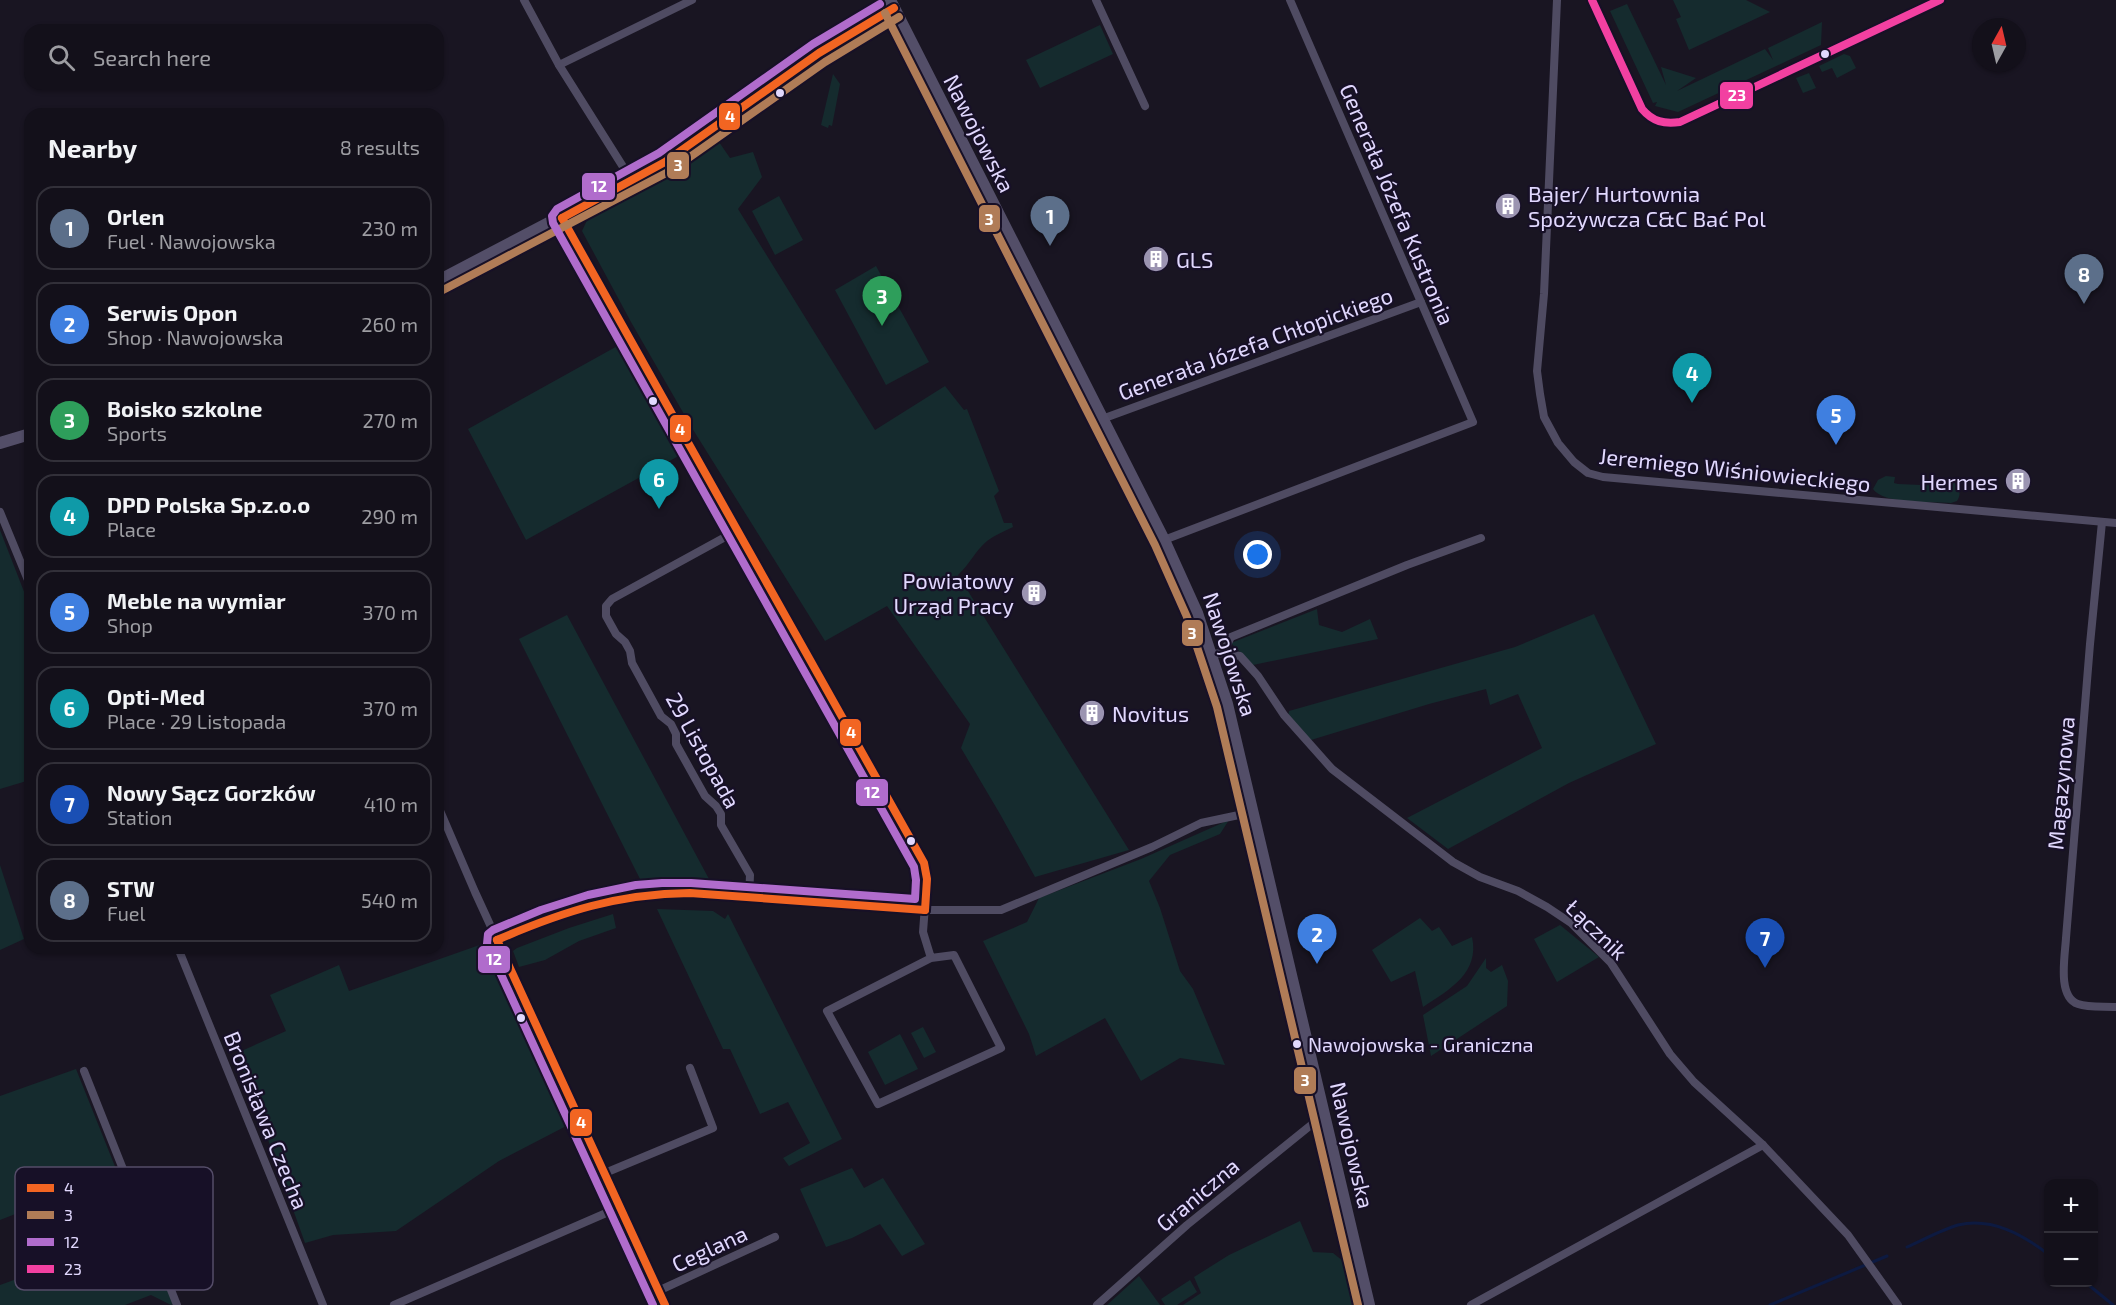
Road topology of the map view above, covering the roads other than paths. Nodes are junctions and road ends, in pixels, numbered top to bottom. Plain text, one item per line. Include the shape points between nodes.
1 (524, 0) edge
2 (692, 0) edge
3 (1096, 0) edge
4 (1290, 0) edge
5 (1557, 0) edge
6 (1592, 0) edge
7 (1940, 0) edge
8 (892, 4) edge
9 (559, 64) junction
10 (1145, 106) dead end
11 (632, 181) junction
12 (562, 218) junction
13 (444, 278) edge
14 (1421, 302) junction
15 (1102, 419) junction
16 (24, 436) edge
17 (0, 443) edge
18 (0, 512) edge
19 (2102, 522) junction
20 (2116, 523) edge
21 (738, 530) junction
22 (1480, 538) dead end
23 (1164, 540) junction
24 (24, 570) edge
25 (1217, 654) junction
26 (1252, 812) junction
27 (444, 819) edge
28 (749, 898) junction
29 (925, 910) junction
30 (498, 940) junction
31 (180, 954) edge
32 (931, 958) junction
33 (2116, 1007) edge
34 (690, 1068) dead end
35 (84, 1071) dead end
36 (1325, 1117) junction
37 (1763, 1145) junction
38 (122, 1167) edge
39 (605, 1173) junction
40 (620, 1207) junction
41 (775, 1237) dead end
42 (171, 1290) edge
43 (658, 1291) junction
44 (177, 1305) edge
45 (323, 1305) edge
46 (394, 1305) edge
47 (664, 1305) edge
48 (1097, 1305) edge
49 (1369, 1305) edge
50 (1471, 1305) edge
51 (1899, 1305) edge

1 - 9 street
2 - 9 street
3 - 10 street
4 - 14 street, Generała Józefa Kustronia
5 - 19 street, Jeremiego Wiśniowieckiego via 1537,371 1545,417 1558,443 1574,462 1588,473 1603,477
6 - 7 street via 1642,109 1650,119 1664,125 1680,122
8 - 11 street via 701,138
8 - 15 street, Nawojowska
9 - 11 street
11 - 12 street
12 - 13 street
12 - 21 street
14 - 15 street, Generała Józefa Chłopickiego
14 - 23 street, Generała Józefa Kustronia via 1473,422
15 - 23 street, Nawojowska
16 - 17 street
18 - 24 street
19 - 20 street, Jeremiego Wiśniowieckiego
19 - 33 street, Magazynowa via 2064,986 2068,998 2078,1004
21 - 28 street, 29 Listopada via 612,599 605,613 630,651 632,663 661,716 671,724 676,744 705,796 721,814 721,825 750,875
21 - 29 street via 924,863
22 - 25 street via 1231,638
23 - 25 street, Nawojowska
25 - 26 street, Nawojowska
25 - 37 street, Łącznik via 1240,656 1284,715 1332,769 1453,862 1518,891 1571,923 1611,963 1670,1054 1694,1082
26 - 29 street via 1201,823 1000,910
26 - 36 street, Nawojowska
27 - 30 street
28 - 29 street
28 - 30 street via 690,893 626,896 559,914
29 - 32 street via 923,932
30 - 39 street
31 - 45 street, Bronisława Czecha
32 - 32 street via 828,1011 878,1104 1001,1048 954,955
34 - 39 street via 713,1128
35 - 38 street
36 - 48 street, Graniczna via 1206,1209
36 - 49 street, Nawojowska
37 - 50 street
37 - 51 street, Łącznik via 1848,1235
39 - 40 street
40 - 43 street
40 - 46 street
41 - 43 street, Ceglana
42 - 44 street
43 - 47 street

